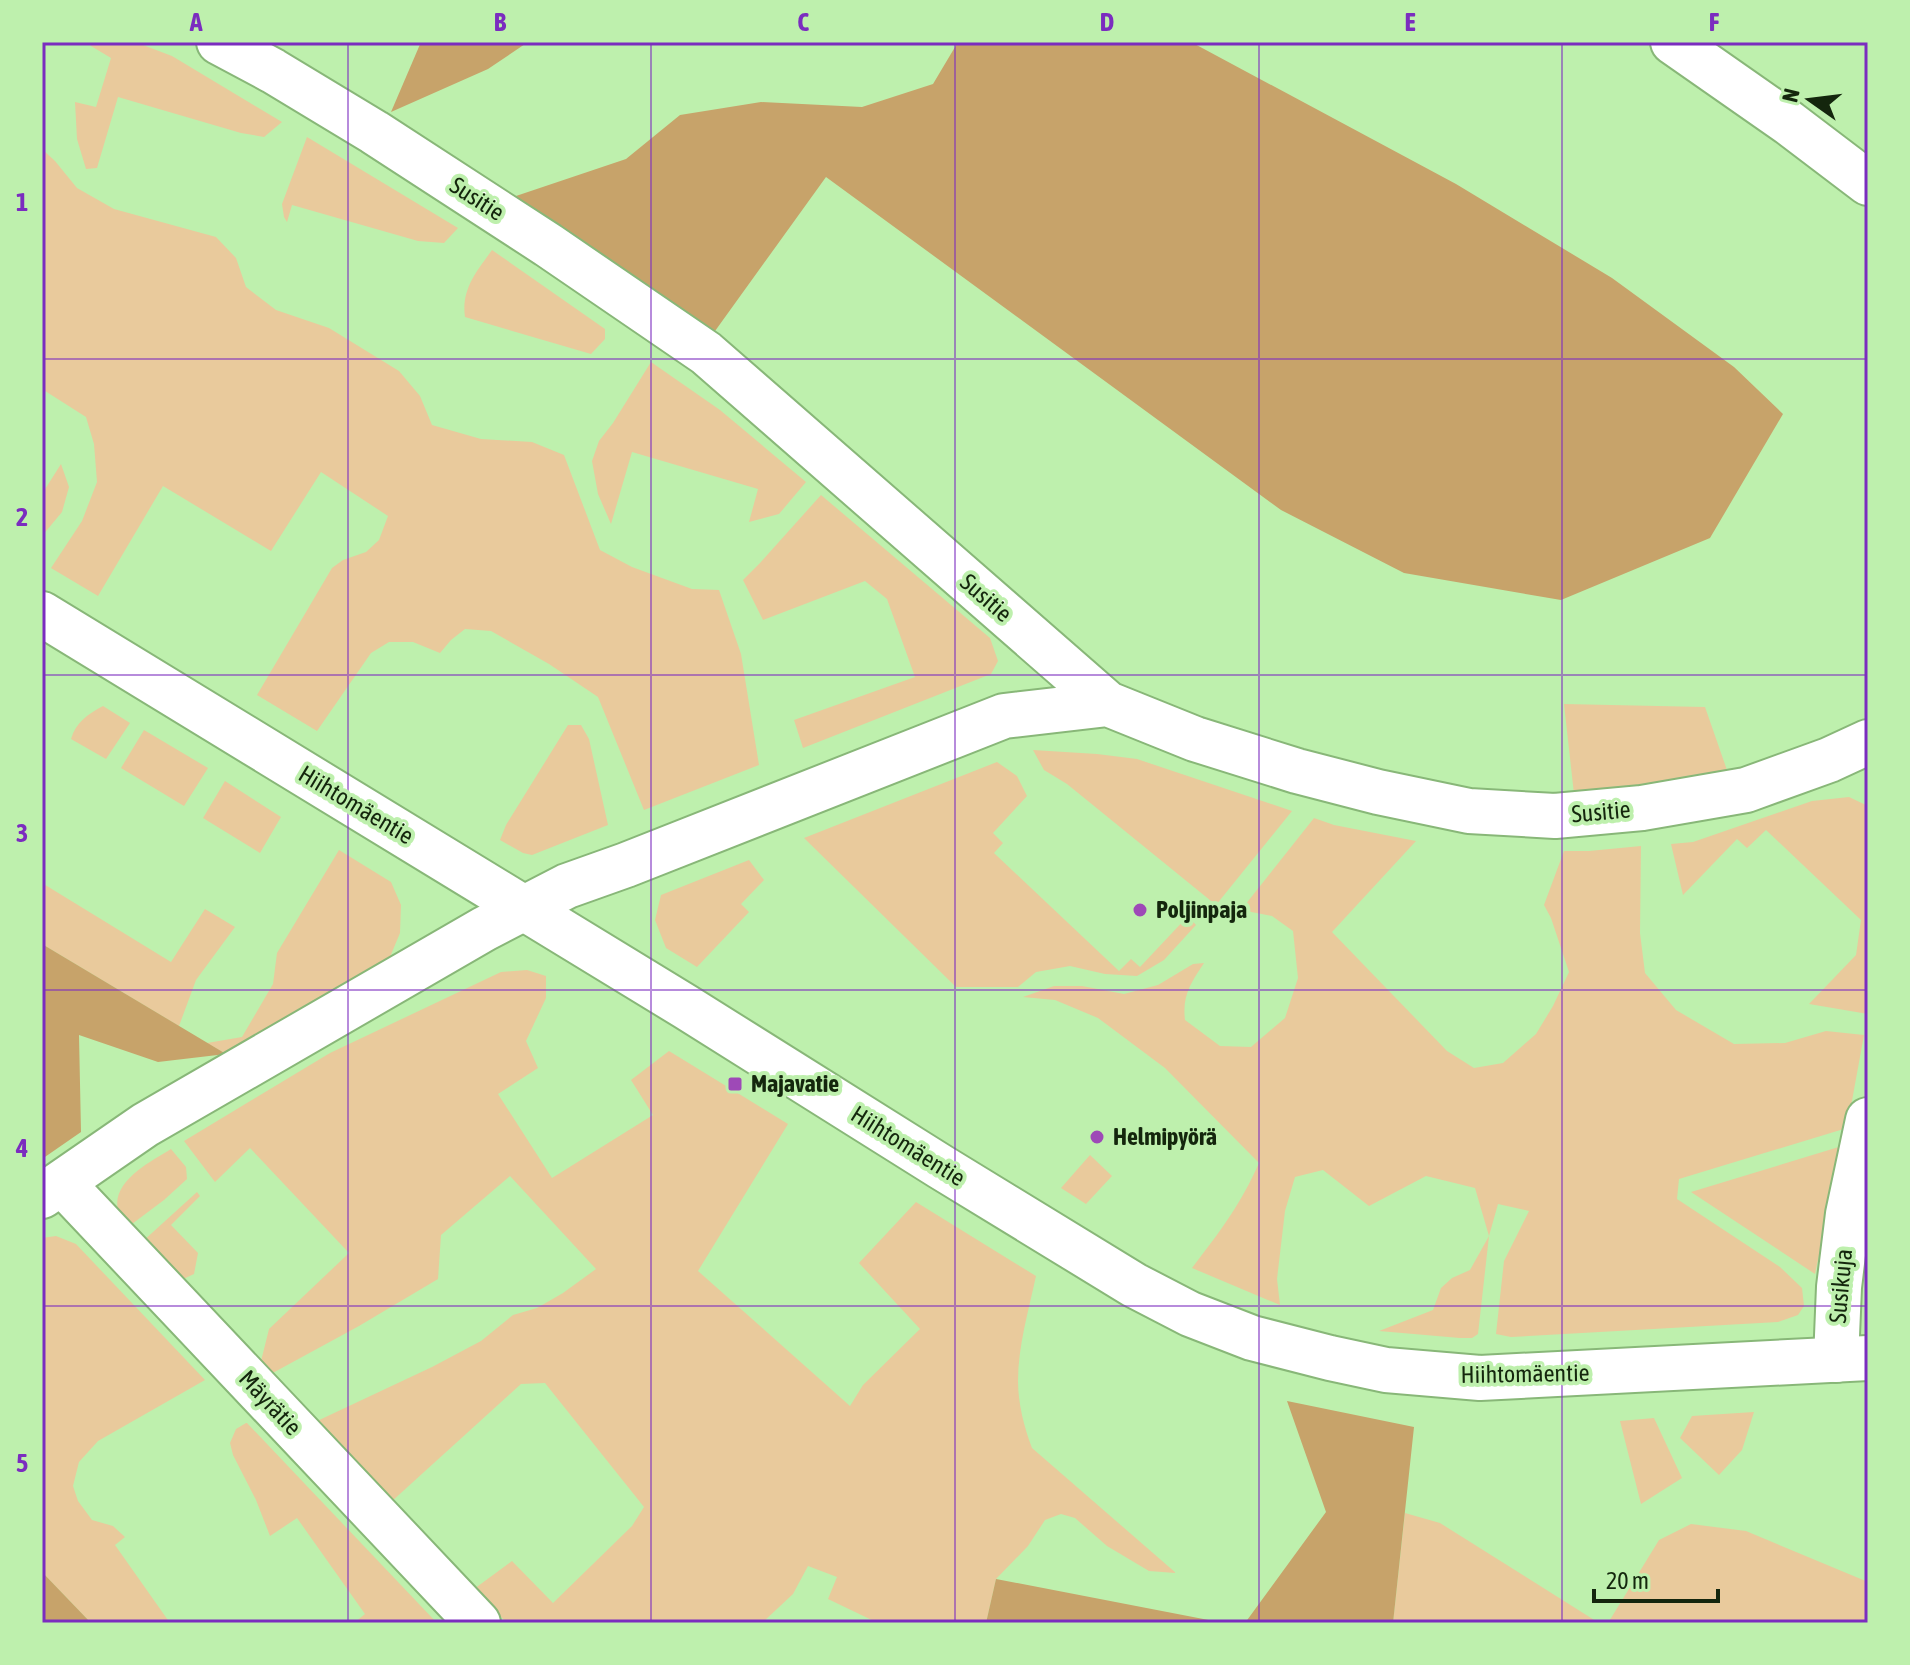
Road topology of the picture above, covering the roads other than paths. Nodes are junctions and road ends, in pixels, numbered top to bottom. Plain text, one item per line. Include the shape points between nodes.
1 (219, 42) edge
2 (1673, 42) edge
3 (1868, 183) edge
4 (42, 614) edge
5 (1108, 704) junction
6 (1868, 742) edge
7 (526, 909) junction
8 (1868, 1120) edge
9 (52, 1189) edge
10 (1852, 1359) edge
11 (478, 1623) edge

1 - 5 street, Susitie via 374,132 706,353
2 - 3 street
4 - 7 street, Hiihtomäentie
5 - 6 street, Susitie via 1195,739 1364,788 1469,811 1555,816 1746,790
5 - 7 street via 1004,716 567,886
7 - 9 street via 145,1125
7 - 10 street, Hiihtomäentie via 1134,1285 1252,1338 1386,1370 1480,1378
8 - 10 street, Susikuja via 1839,1287
9 - 11 street, Mäyrätie

